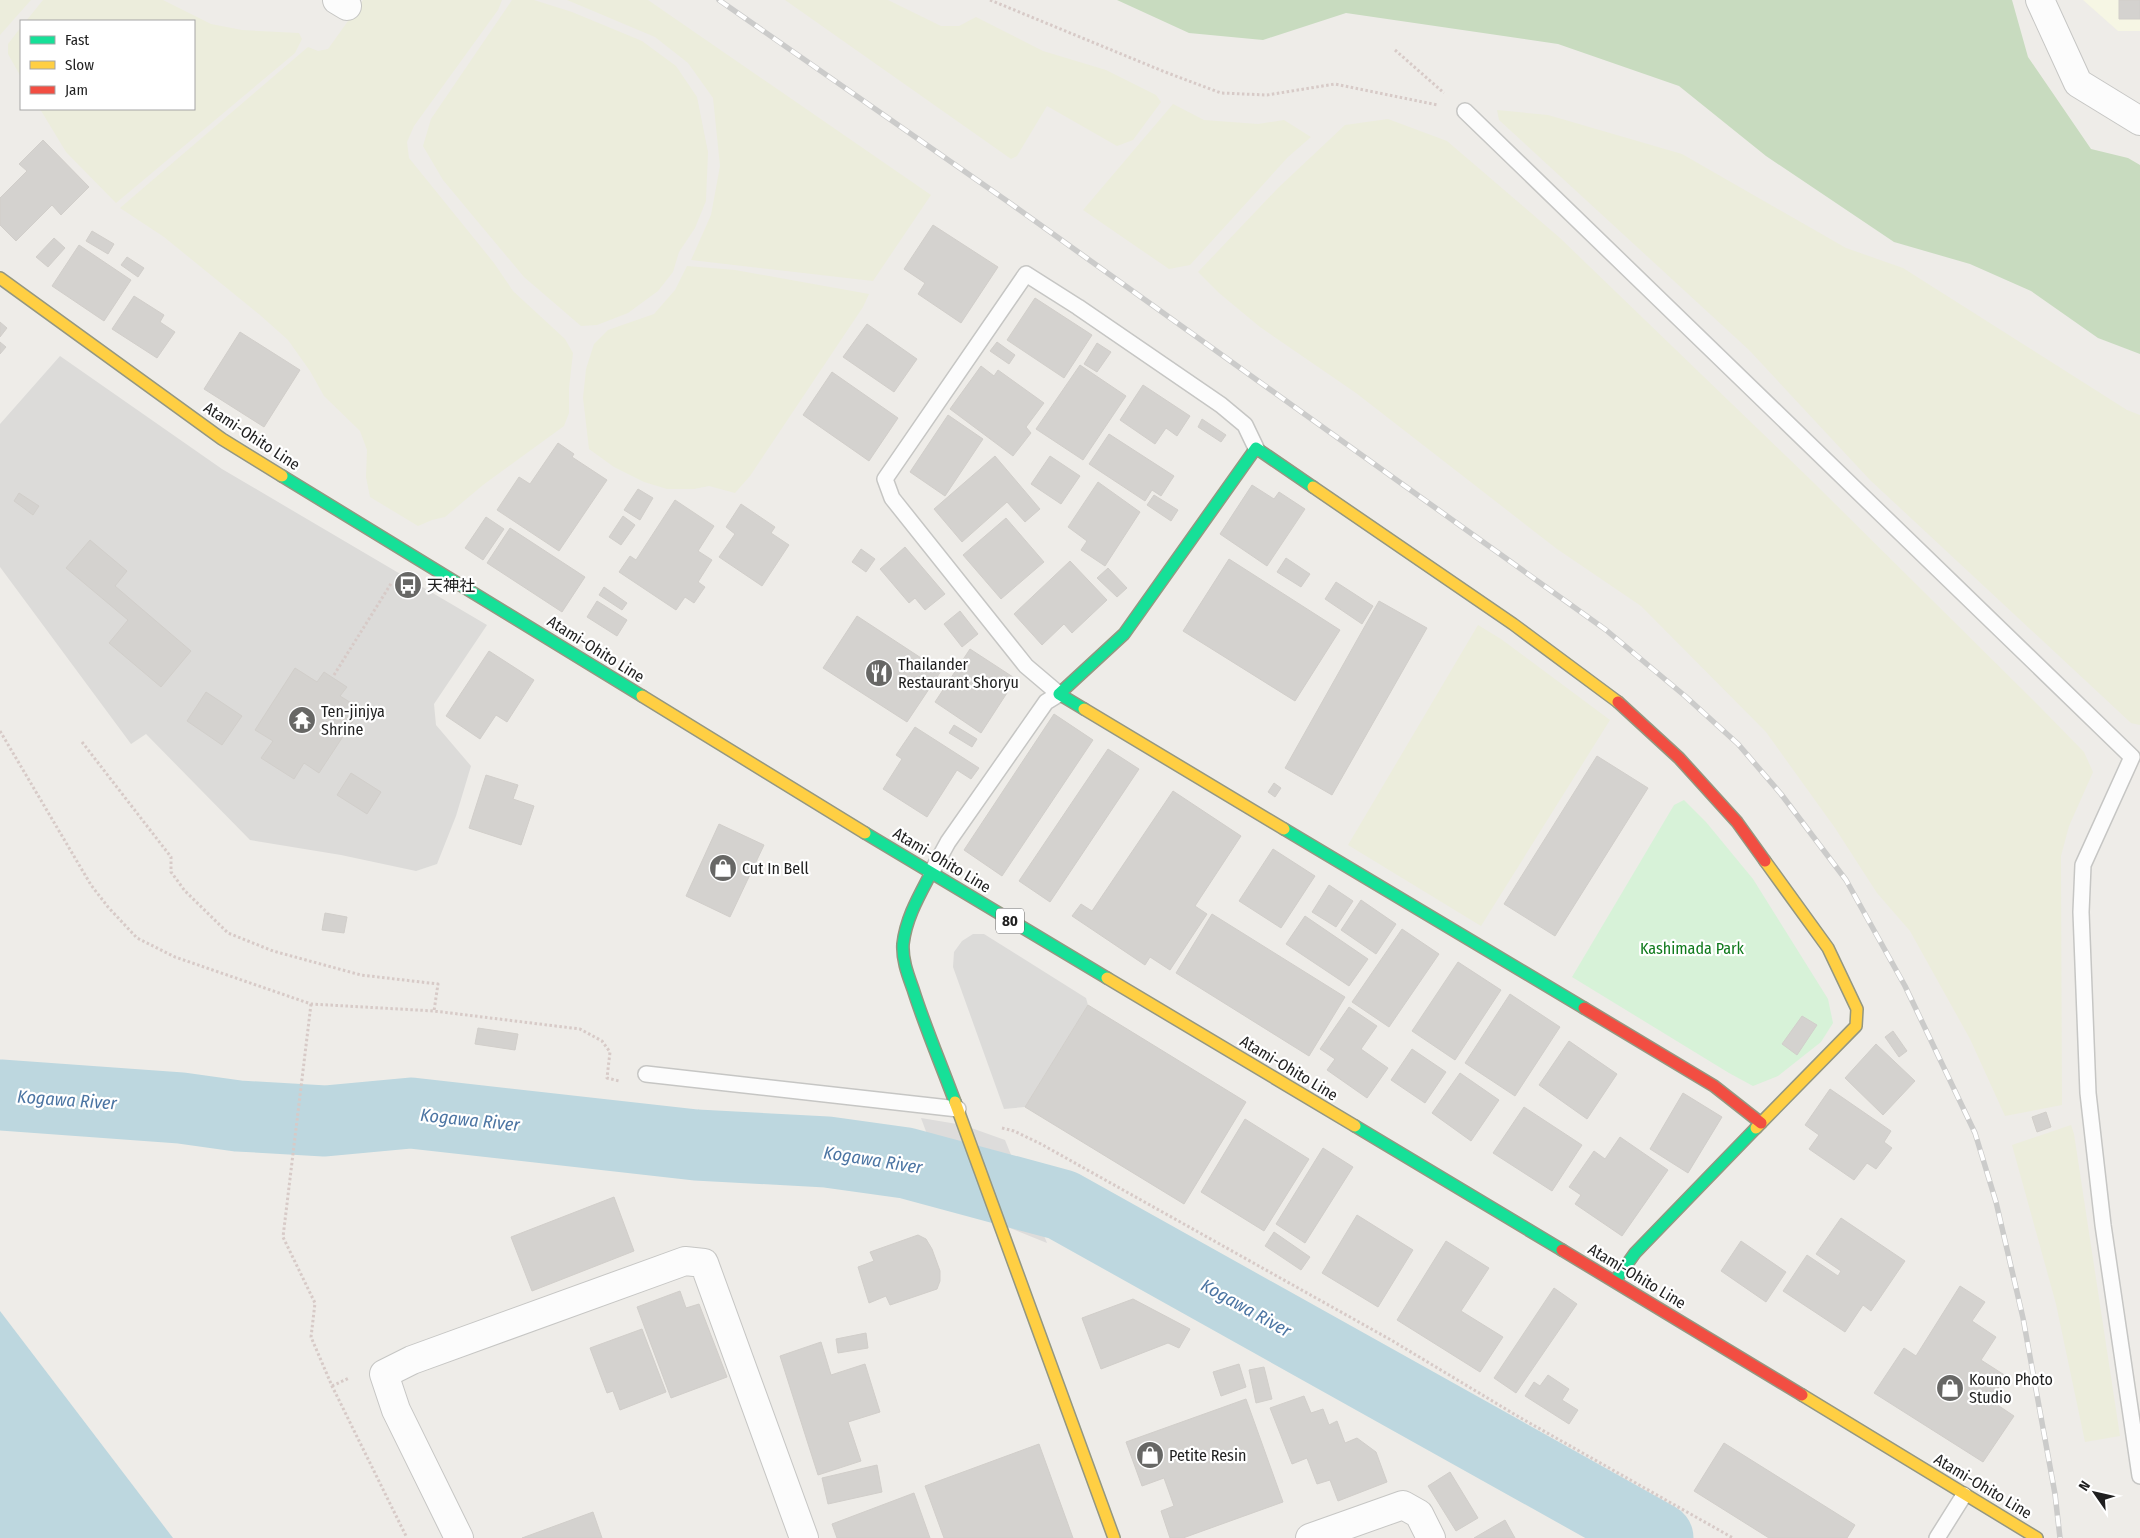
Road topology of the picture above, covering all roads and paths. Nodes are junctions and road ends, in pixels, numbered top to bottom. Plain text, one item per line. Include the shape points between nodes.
1 (990, 0) edge
2 (2040, 0) edge
3 (1395, 50) dead end
4 (1465, 111) junction
5 (2140, 121) edge
6 (0, 278) edge
7 (1256, 448) junction
8 (410, 554) junction
9 (334, 675) dead end
10 (1059, 694) junction
11 (0, 731) edge
12 (82, 742) dead end
13 (931, 873) junction
14 (311, 1004) junction
15 (434, 1010) junction
16 (646, 1074) joint
17 (958, 1109) junction
18 (1761, 1123) junction
19 (994, 1126) dead end
20 (1615, 1281) junction
21 (2140, 1476) edge
22 (1964, 1494) junction
23 (407, 1538) edge
24 (459, 1538) edge
25 (804, 1538) edge
26 (1114, 1538) edge
27 (1310, 1538) edge
28 (1431, 1538) edge
29 (1733, 1538) edge
30 (1937, 1538) edge
31 (2037, 1538) edge

1 - 4 path via 1221,93 1267,95 1335,84
2 - 5 street via 2078,83
3 - 4 path
4 - 21 lane via 2132,757 2083,865 2081,912 2088,1093 2103,1225
6 - 8 street, Atami-Ohito Line / 80 via 222,439
7 - 10 street via 1124,634
7 - 10 lane via 1244,425 1221,405 1026,274 885,479 892,498 1026,666
7 - 18 street via 1513,624 1616,700 1679,758 1737,822 1828,948 1856,1009 1856,1026
8 - 9 path
8 - 13 street, Atami-Ohito Line / 80
10 - 13 lane via 1046,702 948,842
10 - 18 street via 1706,1081
11 - 14 path via 91,885 136,938 175,957
12 - 15 path via 171,857 171,872 185,891 228,933 273,950 361,975 438,984
13 - 17 street via 906,928 904,962
13 - 20 street, Atami-Ohito Line / 80
14 - 15 path
14 - 23 path via 283,1237 315,1303 311,1337
15 - 16 path via 580,1029 602,1041 610,1052 607,1078 624,1082
16 - 17 lane
17 - 26 street
18 - 20 street via 1635,1253
19 - 29 path via 1041,1144 1391,1340 1519,1417
20 - 22 street, Atami-Ohito Line / 80
22 - 30 lane
22 - 31 street, Atami-Ohito Line / 80
24 - 25 street via 396,1410 384,1374 412,1360 685,1261 704,1263
27 - 28 street via 1403,1504 1419,1514

